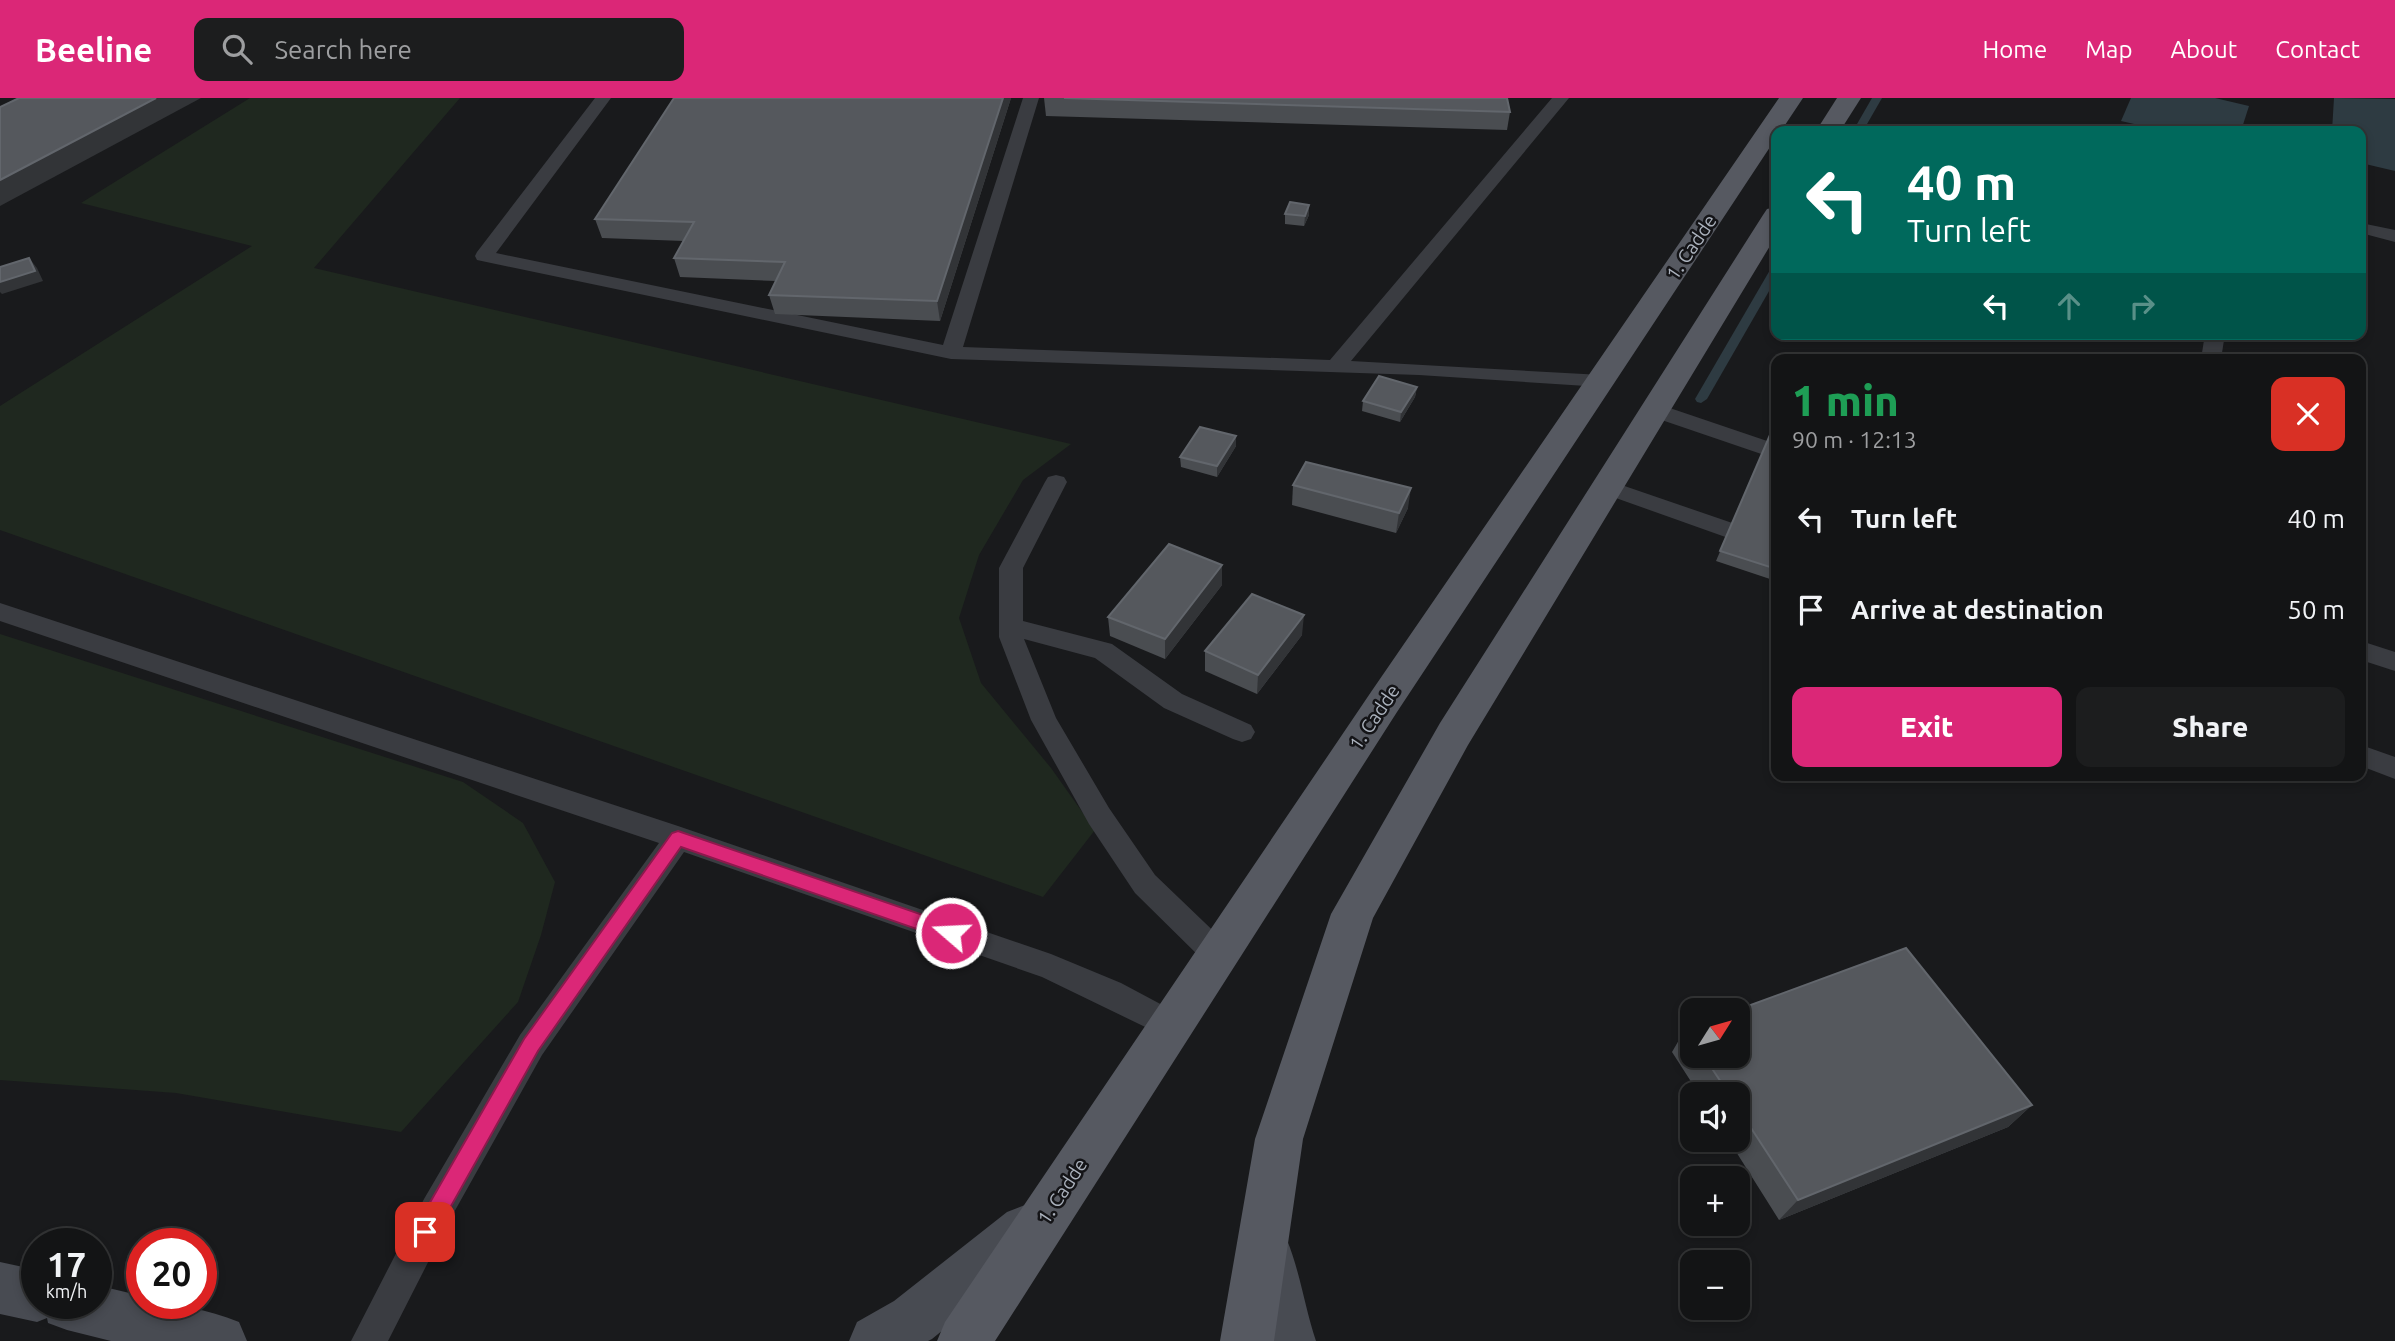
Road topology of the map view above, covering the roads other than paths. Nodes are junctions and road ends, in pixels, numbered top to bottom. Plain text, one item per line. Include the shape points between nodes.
1 (603, 98) edge
2 (1031, 98) edge
3 (1561, 98) edge
4 (1791, 98) edge
5 (1849, 98) edge
6 (1772, 126) edge
7 (1831, 126) edge
8 (1771, 128) edge
9 (1771, 223) edge
10 (2366, 229) edge
11 (2395, 236) edge
12 (951, 353) junction
13 (1336, 366) junction
14 (1602, 381) junction
15 (1655, 410) junction
16 (1771, 450) edge
17 (1056, 482) dead end
18 (1607, 487) junction
19 (1771, 545) edge
20 (0, 612) edge
21 (1012, 627) junction
22 (2366, 652) edge
23 (2395, 662) edge
24 (1242, 732) dead end
25 (2366, 757) edge
26 (2395, 768) edge
27 (678, 838) junction
28 (1217, 954) junction
29 (1170, 1025) junction
30 (1046, 1214) junction
31 (1265, 1233) junction
32 (0, 1287) edge
33 (21, 1292) edge
34 (112, 1315) edge
35 (220, 1341) edge
36 (369, 1341) edge
37 (876, 1341) edge
38 (964, 1341) edge
39 (1247, 1341) edge
40 (1289, 1341) edge

1 - 12 lane via 484,256
2 - 12 lane
3 - 13 lane
4 - 6 main road, 1. Cadde
5 - 7 main road
8 - 14 main road, 1. Cadde
9 - 15 main road
10 - 11 lane
12 - 13 lane
13 - 14 lane
14 - 28 main road, 1. Cadde
15 - 16 lane
15 - 18 main road
17 - 21 lane via 1011,568
18 - 19 lane
18 - 31 main road via 1454,734 1353,914 1279,1139
20 - 27 lane
21 - 24 lane via 1103,651 1173,701
21 - 28 lane via 1044,720 1098,816 1145,884
22 - 23 lane
25 - 26 lane
27 - 29 lane via 1051,967
27 - 36 lane via 531,1045 436,1211
28 - 29 main road, 1. Cadde
29 - 30 main road, 1. Cadde
30 - 37 main road via 913,1320
30 - 38 main road, 1. Cadde
31 - 39 main road
31 - 40 main road via 1276,1303
32 - 33 main road
34 - 35 main road

